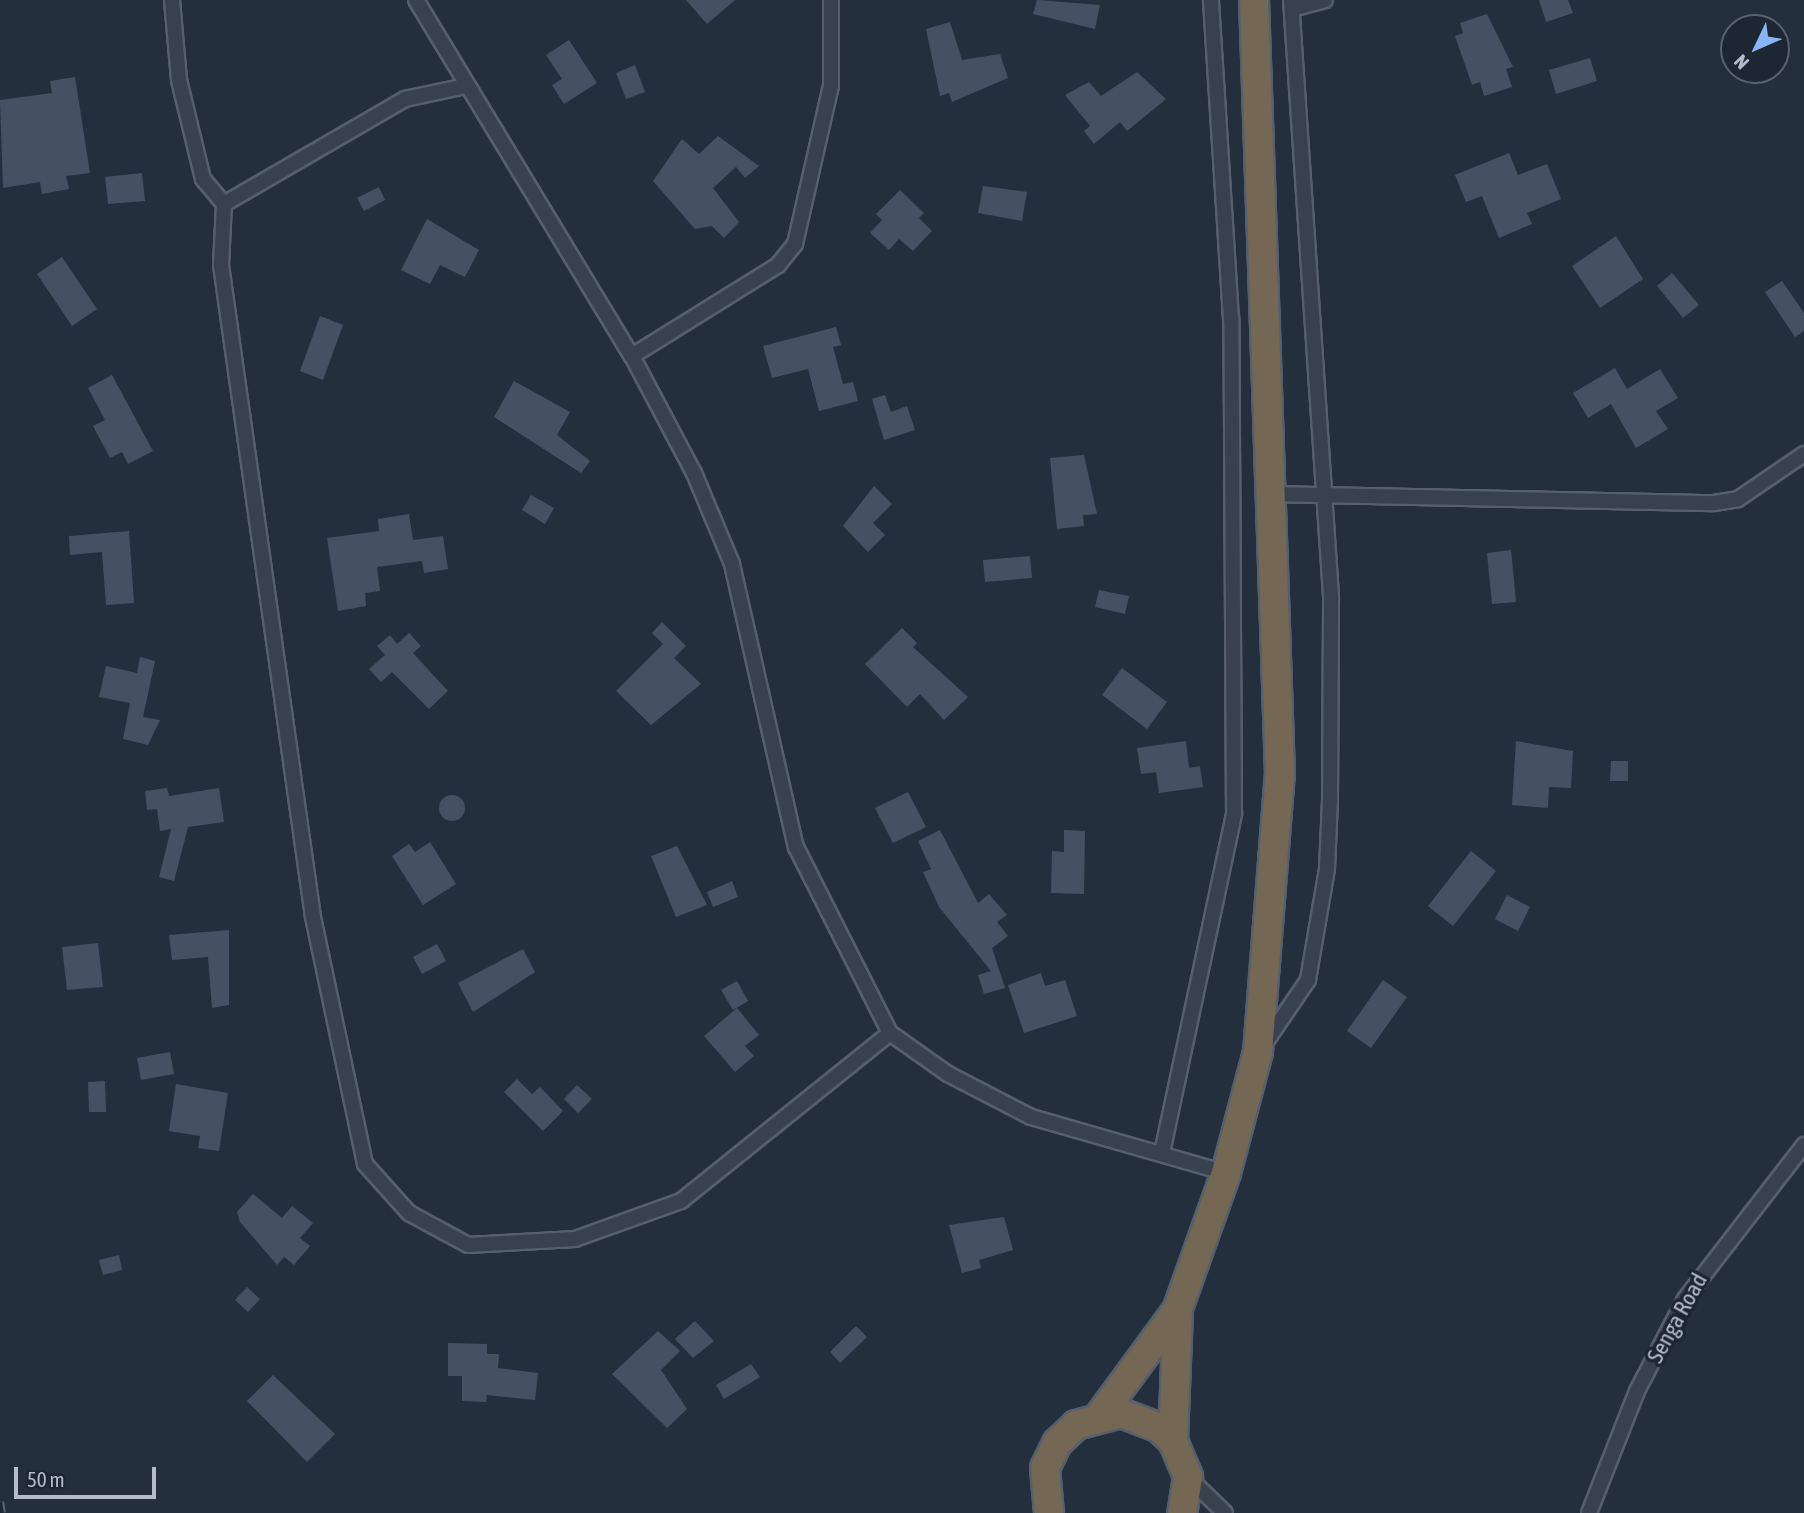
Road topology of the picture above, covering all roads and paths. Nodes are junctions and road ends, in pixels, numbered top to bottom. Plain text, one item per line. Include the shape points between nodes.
1 (172, 0) edge
2 (416, 0) edge
3 (831, 0) edge
4 (1212, 0) edge
5 (1254, 0) edge
6 (1325, 0) edge
7 (1292, 4) edge
8 (466, 86) junction
9 (224, 204) junction
10 (632, 356) junction
11 (1804, 454) edge
12 (1320, 493) junction
13 (1270, 494) junction
14 (890, 1032) junction
15 (1258, 1052) junction
16 (1804, 1145) edge
17 (1162, 1153) junction
18 (1226, 1173) junction
19 (1178, 1308) junction
20 (1101, 1414) junction
21 (1173, 1441) junction
22 (1188, 1476) junction
23 (1049, 1513) edge
24 (1182, 1513) edge
25 (1225, 1513) edge
26 (1589, 1513) edge

1 - 9 street via 179,80 200,167
2 - 8 street
3 - 10 street via 831,86 794,243 778,265
4 - 17 street via 1231,319 1234,814
5 - 13 highway
6 - 7 street
7 - 12 street
8 - 9 street via 405,99
8 - 10 street
9 - 14 street via 221,265 313,918 351,1116 365,1164 431,1230 468,1245 533,1246 620,1228 681,1201
10 - 14 street via 694,473 732,564 796,846
11 - 12 street via 1738,499 1714,503
12 - 13 street
12 - 15 street via 1333,642 1327,869 1308,980
13 - 15 highway via 1280,775
14 - 17 street via 948,1074 1031,1117
15 - 18 highway
16 - 26 street, Senga Road via 1685,1299 1637,1391
17 - 18 street
18 - 19 highway
19 - 20 highway
19 - 21 highway
20 - 21 highway via 1141,1418
20 - 23 highway via 1076,1424 1057,1443 1045,1468
21 - 22 highway
22 - 24 highway
22 - 25 street

